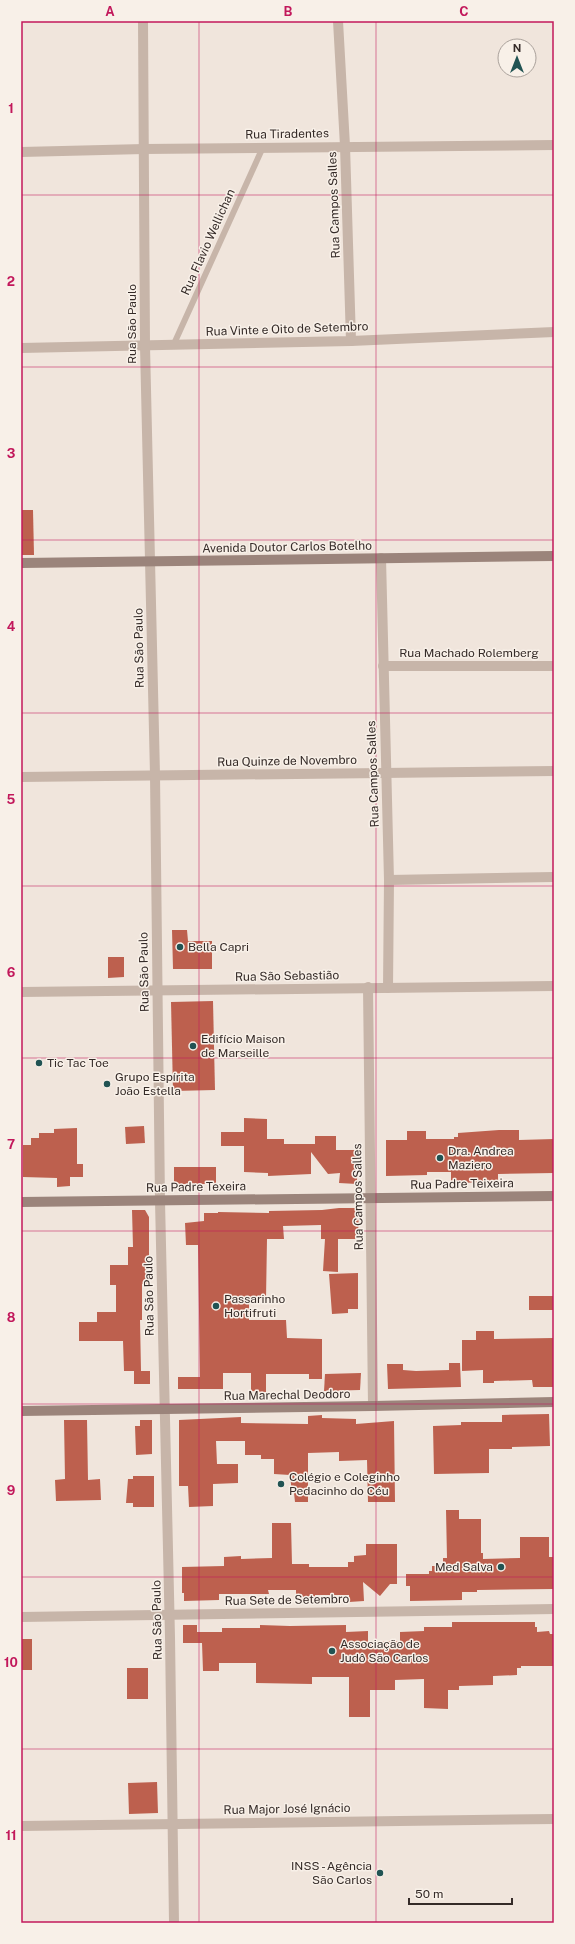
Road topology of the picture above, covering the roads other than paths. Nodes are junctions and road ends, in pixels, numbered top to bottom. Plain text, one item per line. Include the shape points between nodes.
1 (143, 21) edge
2 (338, 21) edge
3 (554, 145) edge
4 (345, 146) junction
5 (263, 147) junction
6 (144, 149) junction
7 (21, 152) edge
8 (554, 332) edge
9 (351, 341) junction
10 (145, 346) junction
11 (173, 346) junction
12 (21, 348) edge
13 (554, 556) edge
14 (381, 558) junction
15 (150, 561) junction
16 (21, 563) edge
17 (383, 666) junction
18 (554, 666) edge
19 (554, 771) edge
20 (386, 773) junction
21 (155, 775) junction
22 (21, 777) edge
23 (554, 877) edge
24 (389, 880) junction
25 (554, 986) edge
26 (368, 988) junction
27 (388, 988) junction
28 (158, 990) junction
29 (21, 992) edge
30 (554, 1196) edge
31 (371, 1198) junction
32 (160, 1200) junction
33 (21, 1202) edge
34 (554, 1402) edge
35 (373, 1406) junction
36 (165, 1410) junction
37 (21, 1411) edge
38 (554, 1609) edge
39 (170, 1615) junction
40 (21, 1617) edge
41 (554, 1818) edge
42 (172, 1824) junction
43 (21, 1826) edge
44 (174, 1923) edge

1 - 6 street, Rua São Paulo
2 - 4 street, Rua Campos Salles
3 - 4 street, Rua Tiradentes
4 - 5 street, Rua Tiradentes
4 - 9 street, Rua Campos Salles
5 - 6 street, Rua Tiradentes
5 - 11 lane, Rua Flavio Wellichan
6 - 7 street, Rua Tiradentes
6 - 10 street, Rua São Paulo
8 - 9 street, Rua Vinte e Oito de Setembro
9 - 11 street, Rua Vinte e Oito de Setembro
10 - 11 street, Rua Vinte e Oito de Setembro
10 - 12 street, Rua Vinte e Oito de Setembro
10 - 15 street, Rua São Paulo
13 - 14 main road, Avenida Doutor Carlos Botelho
14 - 15 main road, Avenida Doutor Carlos Botelho
14 - 17 street, Rua Campos Salles
15 - 16 main road, Avenida Doutor Carlos Botelho
15 - 21 street, Rua São Paulo
17 - 18 street, Rua Machado Rolemberg
17 - 20 street, Rua Campos Salles
19 - 20 street, Rua Quinze de Novembro
20 - 21 street, Rua Quinze de Novembro
20 - 24 street, Rua Campos Salles
21 - 22 street, Rua Quinze de Novembro
21 - 28 street, Rua São Paulo
23 - 24 street
24 - 27 street, Rua Campos Salles
25 - 27 street, Rua São Sebastião
26 - 27 street, Rua São Sebastião
26 - 28 street, Rua São Sebastião
26 - 31 street, Rua Campos Salles
28 - 29 street, Rua São Sebastião
28 - 32 street, Rua São Paulo
30 - 31 main road, Rua Padre Teixeira
31 - 32 main road, Rua Padre Texeira
31 - 35 street, Rua Campos Salles
32 - 33 main road, Rua Padre Texeira
32 - 36 street, Rua São Paulo
34 - 35 main road, Rua Marechal Deodoro
35 - 36 main road, Rua Marechal Deodoro
36 - 37 main road, Rua Marechal Deodoro
36 - 39 street, Rua São Paulo
38 - 39 street, Rua Sete de Setembro
39 - 40 street, Rua Sete de Setembro
39 - 42 street, Rua São Paulo
41 - 42 street, Rua Major José Ignácio
42 - 43 street, Rua Major José Ignácio
42 - 44 street, Rua São Paulo

